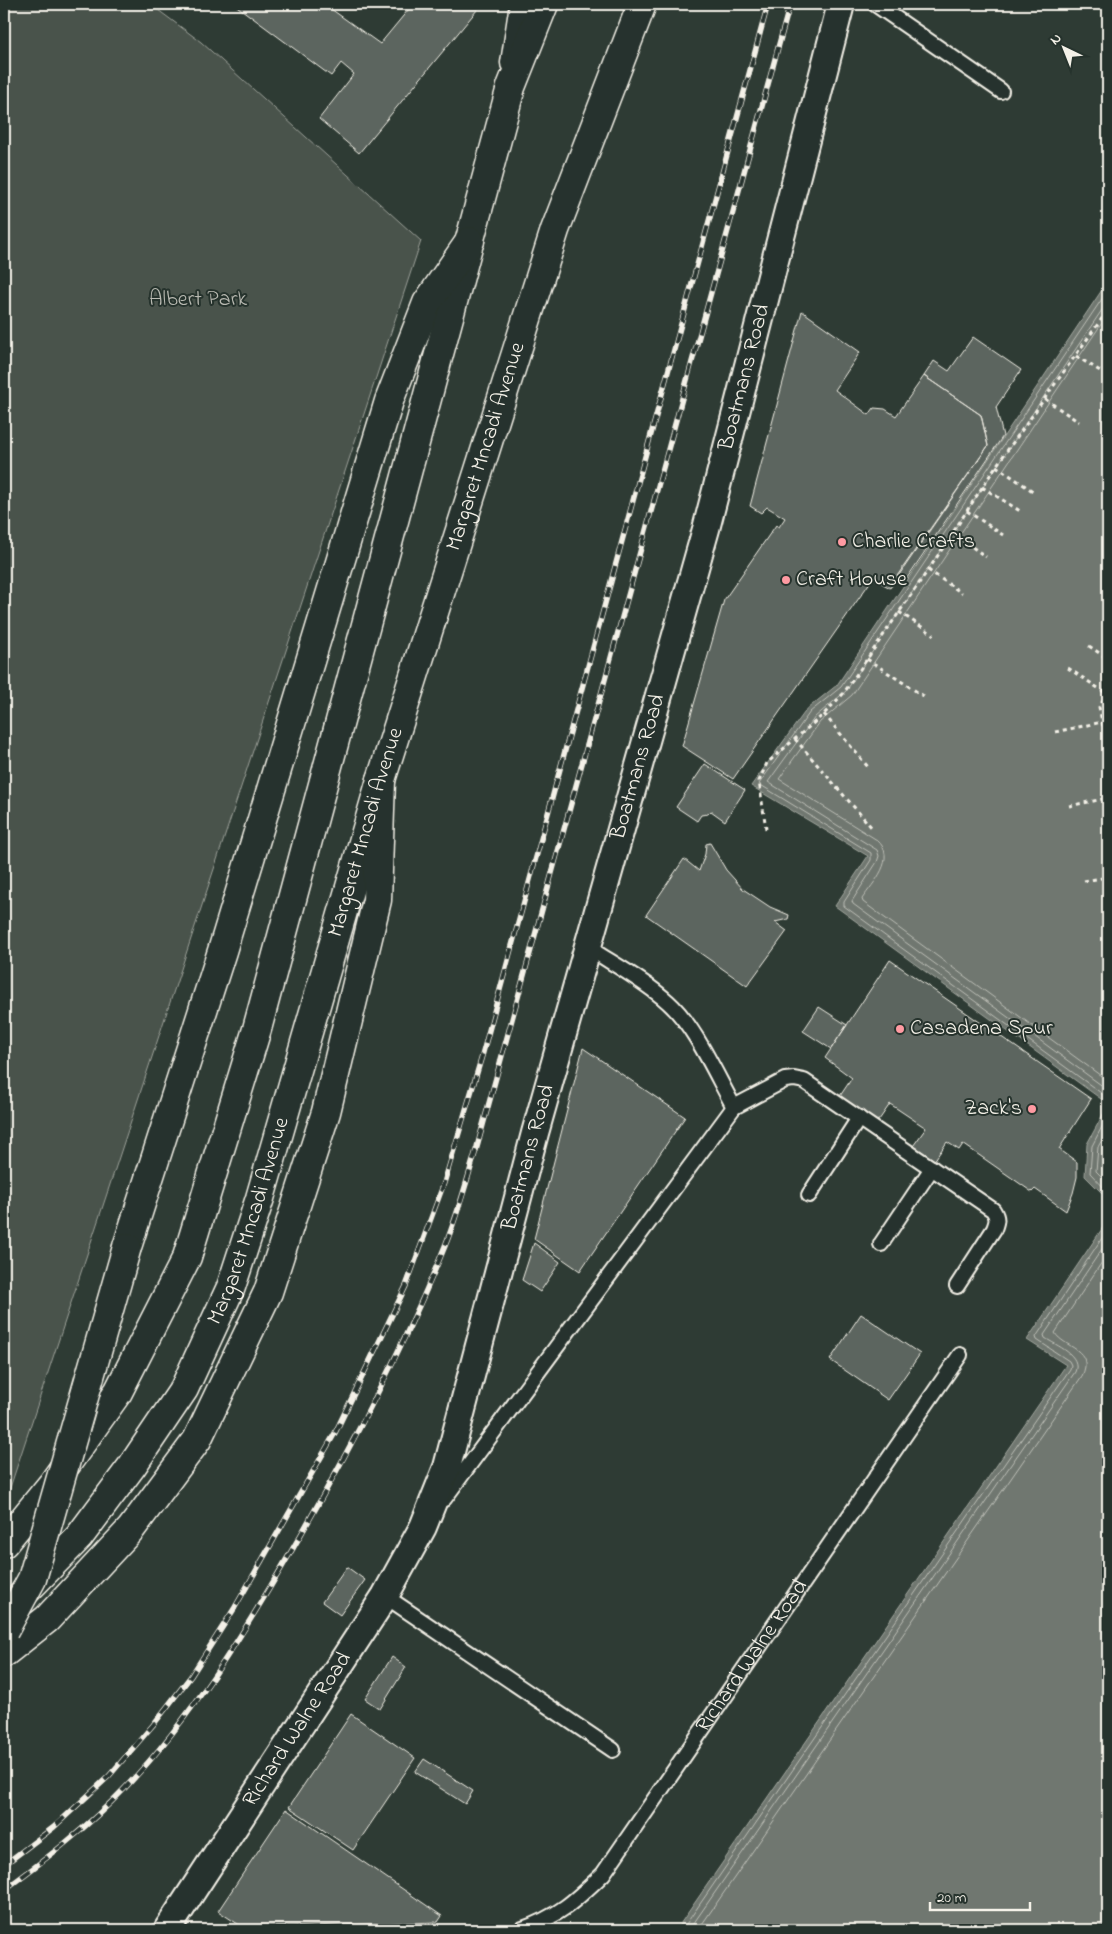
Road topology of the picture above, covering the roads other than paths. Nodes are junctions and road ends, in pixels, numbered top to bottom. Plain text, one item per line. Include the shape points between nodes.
1 (524, 4) edge
2 (544, 4) edge
3 (642, 4) edge
4 (841, 4) edge
5 (874, 4) edge
6 (511, 86) junction
7 (1001, 91) dead end
8 (470, 241) junction
9 (381, 780) junction
10 (588, 948) junction
11 (734, 1107) junction
12 (859, 1118) junction
13 (932, 1168) junction
14 (809, 1195) dead end
15 (881, 1244) dead end
16 (956, 1286) dead end
17 (960, 1355) dead end
18 (422, 1527) junction
19 (4, 1543) edge
20 (385, 1596) junction
21 (4, 1613) edge
22 (4, 1631) edge
23 (4, 1653) edge
24 (613, 1750) dead end
25 (167, 1930) edge
26 (520, 1930) edge

1 - 6 main road
2 - 6 main road, Margaret Mncadi Avenue
3 - 9 main road, Margaret Mncadi Avenue via 555,230
4 - 10 street, Boatmans Road via 706,529
5 - 7 lane
6 - 8 main road, Margaret Mncadi Avenue
8 - 19 main road, Margaret Mncadi Avenue via 256,1028 187,1257 118,1392 53,1483
8 - 22 main road, bridge via 427,304 390,401 222,951 127,1247 32,1579
9 - 21 main road, Margaret Mncadi Avenue via 260,1198 231,1287 184,1388 132,1466 79,1537
9 - 23 main road via 377,900 326,1112 268,1292 197,1440 132,1529 47,1619
10 - 11 lane via 654,991 683,1018
10 - 18 street, Boatmans Road via 535,1133 461,1418
11 - 12 lane via 785,1080 794,1079 804,1081
11 - 18 lane
12 - 13 lane
12 - 14 lane
13 - 15 lane
13 - 16 lane via 997,1216 994,1229
17 - 26 lane, Richard Walne Road via 603,1874 572,1903 542,1923
18 - 20 street, Richard Walne Road
20 - 24 lane
20 - 25 street, Richard Walne Road

